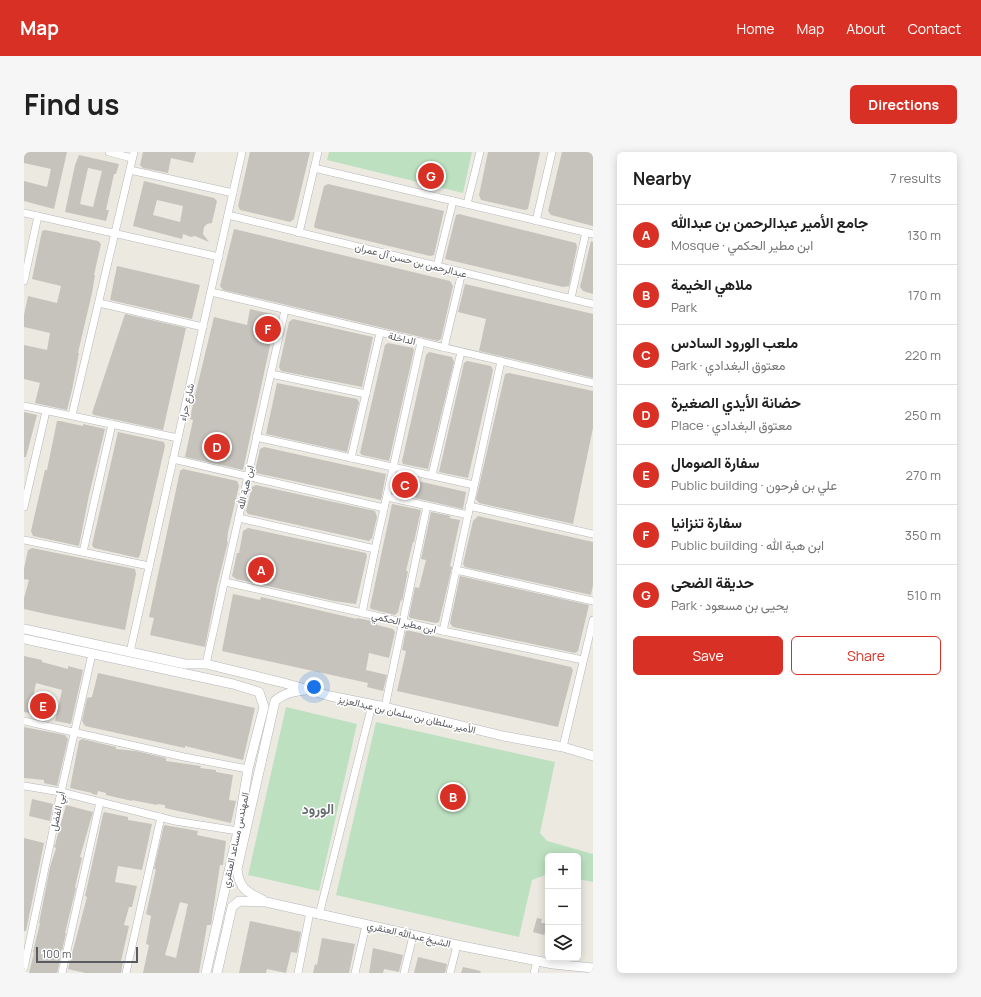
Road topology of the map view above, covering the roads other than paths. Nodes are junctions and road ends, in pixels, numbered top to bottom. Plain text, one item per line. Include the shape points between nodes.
1 (109, 152) edge
2 (242, 152) edge
3 (318, 152) edge
4 (480, 152) edge
5 (552, 152) edge
6 (133, 155) edge
7 (314, 168) junction
8 (130, 170) junction
9 (233, 193) junction
10 (453, 201) junction
11 (467, 204) junction
12 (24, 213) edge
13 (228, 215) junction
14 (38, 216) junction
15 (536, 220) junction
16 (298, 233) junction
17 (589, 233) edge
18 (115, 234) junction
19 (219, 257) junction
20 (437, 266) junction
21 (462, 272) junction
22 (24, 281) edge
23 (211, 292) junction
24 (571, 298) junction
25 (99, 302) junction
26 (593, 304) edge
27 (285, 310) junction
28 (203, 327) junction
29 (380, 333) junction
30 (421, 342) junction
31 (444, 348) junction
32 (460, 352) junction
33 (500, 361) junction
34 (271, 374) junction
35 (593, 383) edge
36 (366, 394) junction
37 (24, 406) edge
38 (46, 411) junction
39 (72, 415) junction
40 (112, 424) junction
41 (256, 437) junction
42 (178, 438) junction
43 (351, 458) junction
44 (173, 459) junction
45 (393, 467) junction
46 (432, 475) junction
47 (248, 477) junction
48 (474, 485) junction
49 (387, 497) junction
50 (427, 506) junction
51 (470, 506) junction
52 (24, 507) edge
53 (384, 508) junction
54 (468, 515) junction
55 (239, 518) junction
56 (593, 534) edge
57 (24, 540) edge
58 (375, 549) junction
59 (83, 552) junction
60 (149, 566) junction
61 (456, 570) junction
62 (224, 582) junction
63 (593, 601) edge
64 (362, 613) junction
65 (593, 620) edge
66 (402, 622) junction
67 (24, 630) edge
68 (443, 631) junction
69 (24, 639) edge
70 (130, 652) junction
71 (92, 654) junction
72 (583, 660) junction
73 (185, 664) junction
74 (206, 664) junction
75 (168, 665) junction
76 (185, 673) junction
77 (310, 690) junction
78 (372, 705) junction
79 (264, 707) joint
80 (385, 707) junction
81 (24, 721) edge
82 (75, 733) junction
83 (563, 747) junction
84 (593, 755) edge
85 (248, 769) junction
86 (24, 786) edge
87 (61, 792) junction
88 (100, 802) junction
89 (161, 817) junction
90 (238, 832) junction
91 (266, 902) junction
92 (315, 914) junction
93 (366, 925) junction
94 (27, 936) edge
95 (413, 936) junction
96 (457, 945) junction
97 (211, 950) junction
98 (222, 952) junction
99 (537, 961) junction
100 (553, 964) junction
101 (24, 968) edge
102 (593, 968) edge
103 (62, 973) edge
104 (126, 973) edge
105 (206, 973) edge
106 (217, 973) edge
107 (298, 973) edge
108 (355, 973) edge
109 (404, 973) edge
110 (450, 973) edge
111 (534, 973) edge
112 (580, 973) edge

1 - 6 street
2 - 9 street, شارع حراء
3 - 7 street
4 - 11 street
5 - 15 street
6 - 8 street
7 - 10 street
7 - 16 street
8 - 9 street
8 - 18 street
9 - 13 street, شارع حراء
10 - 11 street
10 - 20 street
11 - 15 street
12 - 14 street
13 - 16 street, عبدالرحمن بن حسن آل عمران
13 - 19 street, شارع حراء
14 - 18 street
14 - 22 street
15 - 17 street
16 - 20 street, عبدالرحمن بن حسن آل عمران
17 - 24 street
18 - 19 street
18 - 25 street
19 - 23 street, شارع حراء
20 - 21 street, عبدالرحمن بن حسن آل عمران
21 - 24 street, عبدالرحمن بن حسن آل عمران
21 - 31 street
23 - 27 street, الداخلة
23 - 28 street, شارع حراء
24 - 26 street, عبدالرحمن بن حسن آل عمران
25 - 28 street
25 - 39 street
27 - 29 street, الداخلة
27 - 34 street, ابن هبة الله
28 - 42 street, شارع حراء
29 - 30 street, الداخلة
29 - 36 street
30 - 31 street, الداخلة
30 - 45 street
31 - 32 street, الداخلة
32 - 33 street, الداخلة
32 - 46 street
33 - 35 street, الداخلة
33 - 48 street
34 - 36 street
34 - 41 street, ابن هبة الله
36 - 43 street
37 - 38 street
38 - 39 street
38 - 52 street
39 - 40 street
40 - 42 street
40 - 59 street
41 - 43 street
41 - 47 street, ابن هبة الله
42 - 44 street, شارع حراء
43 - 45 street
44 - 47 street
44 - 60 street, شارع حراء
45 - 46 street
45 - 49 street
46 - 48 street
47 - 53 street
47 - 55 street, ابن هبة الله
48 - 51 street
49 - 50 street
49 - 53 street
50 - 54 street
50 - 66 street
51 - 54 street
51 - 56 street
53 - 58 street
54 - 61 street
55 - 58 street
55 - 62 street, ابن هبة الله
57 - 59 street
58 - 64 street
59 - 60 street
60 - 70 street, شارع حراء
61 - 63 street
61 - 68 street
62 - 64 street, ابن مطير الحكمي
62 - 74 street, ابن هبة الله
64 - 66 street, ابن مطير الحكمي
65 - 72 street
66 - 68 street, ابن مطير الحكمي
66 - 80 street
67 - 70 street, الأمير سلطان بن سلمان بن عبدالعزيز
68 - 72 street, ابن مطير الحكمي
69 - 71 street, الأمير سلطان بن سلمان بن عبدالعزيز
70 - 75 street, الأمير سلطان بن سلمان بن عبدالعزيز
71 - 75 street, الأمير سلطان بن سلمان بن عبدالعزيز
71 - 82 street, أبي الفضل
72 - 83 street
73 - 74 street, الأمير سلطان بن سلمان بن عبدالعزيز
73 - 75 street, الأمير سلطان بن سلمان بن عبدالعزيز
73 - 76 street
74 - 77 street, الأمير سلطان بن سلمان بن عبدالعزيز
75 - 76 street, الأمير سلطان بن سلمان بن عبدالعزيز
76 - 79 street, الأمير سلطان بن سلمان بن عبدالعزيز via 260,692
77 - 78 street, الأمير سلطان بن سلمان بن عبدالعزيز
77 - 91 street via 281,695 275,701 236,869 238,880 246,892
78 - 80 street, الأمير سلطان بن سلمان بن عبدالعزيز
78 - 92 street
79 - 85 street, المهندس مساعد العنقري
80 - 83 street, الأمير سلطان بن سلمان بن عبدالعزيز via 503,736
81 - 82 street
82 - 85 street
82 - 87 street, أبي الفضل
83 - 84 street, الأمير سلطان بن سلمان بن عبدالعزيز
85 - 90 street, المهندس مساعد العنقري
86 - 87 street
87 - 88 street
87 - 94 street, أبي الفضل
88 - 89 street
88 - 103 street
89 - 90 street
89 - 104 street
90 - 97 street, المهندس مساعد العنقري
91 - 92 street, الشيخ عبدالله العنقري
91 - 98 street via 239,901 232,907
92 - 93 street, الشيخ عبدالله العنقري
92 - 107 street
93 - 95 street, الشيخ عبدالله العنقري
93 - 108 street
94 - 101 street, أبي الفضل
95 - 96 street, الشيخ عبدالله العنقري
95 - 109 street
96 - 99 street, الشيخ عبدالله العنقري
96 - 110 street
97 - 98 street
97 - 105 street, المهندس مساعد العنقري
98 - 106 street
99 - 100 street, الشيخ عبدالله العنقري
99 - 111 street
100 - 102 street, الشيخ عبدالله العنقري
100 - 112 street, الشيخ عبدالله العنقري

